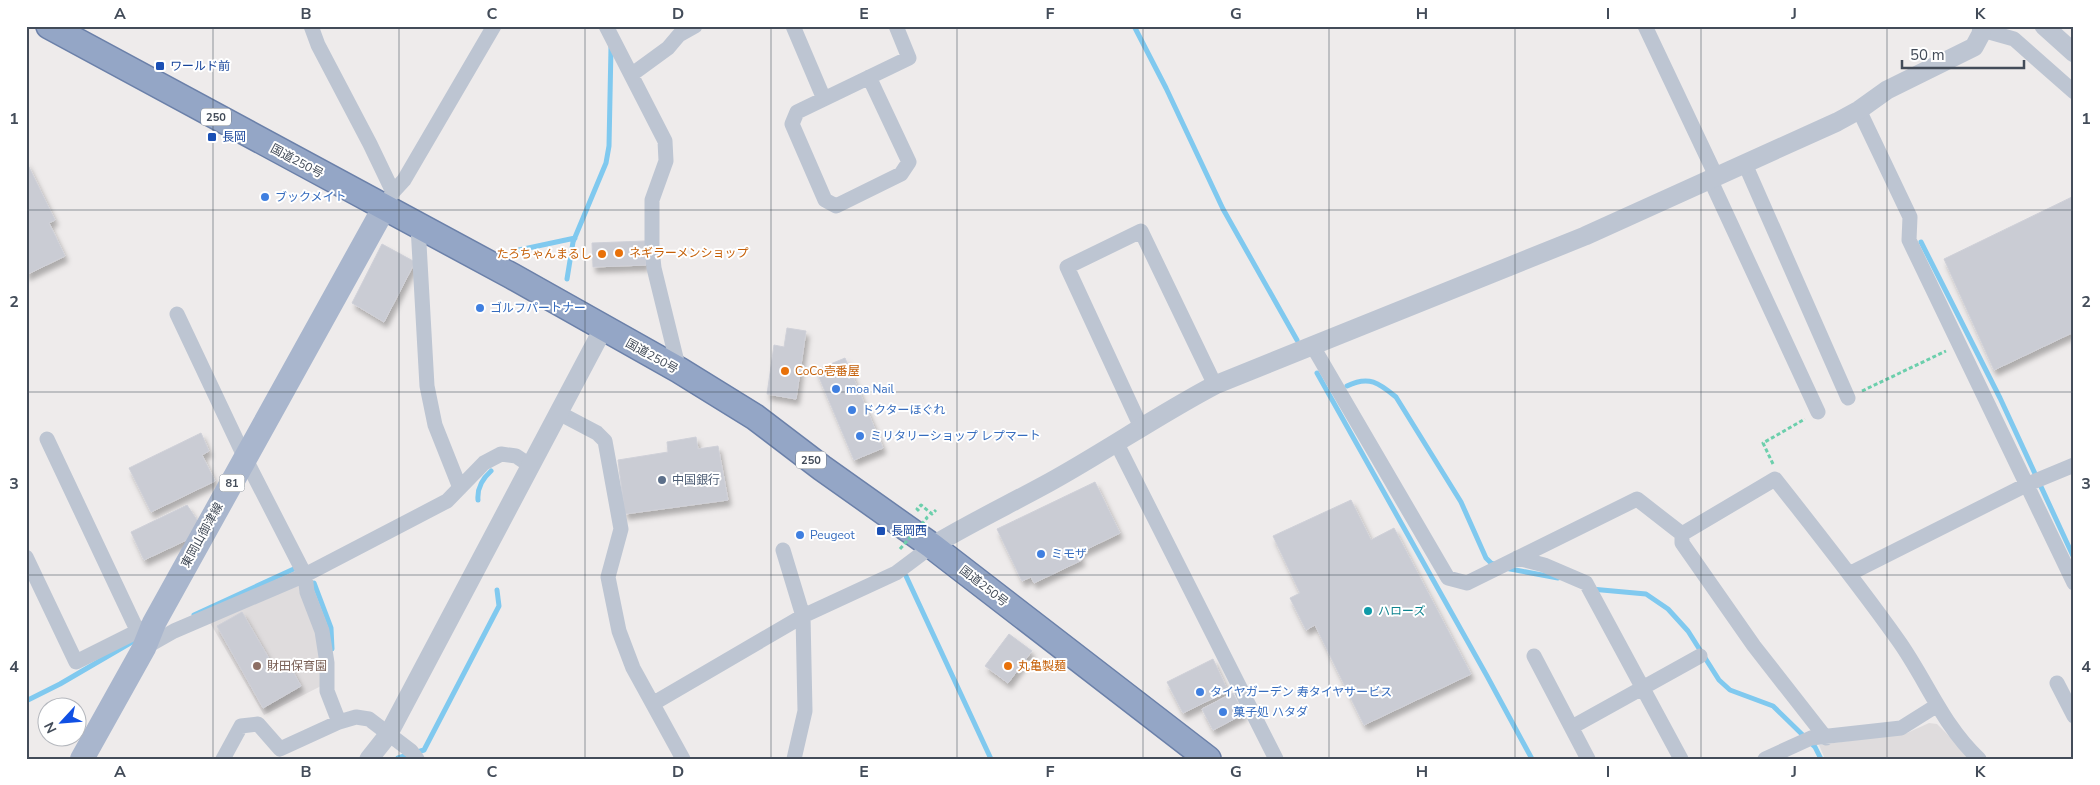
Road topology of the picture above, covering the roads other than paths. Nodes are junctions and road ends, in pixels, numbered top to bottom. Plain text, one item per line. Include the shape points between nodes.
1 (49, 26) edge
2 (311, 26) edge
3 (494, 26) edge
4 (695, 26) edge
5 (794, 26) edge
6 (896, 26) edge
7 (1645, 26) edge
8 (2044, 26) edge
9 (607, 27) edge
10 (1982, 28) edge
11 (2074, 53) edge
12 (631, 75) junction
13 (869, 77) junction
14 (2074, 92) edge
15 (824, 99) junction
16 (1859, 110) junction
17 (1745, 164) junction
18 (1713, 178) junction
19 (388, 200) junction
20 (418, 226) junction
21 (177, 314) dead end
22 (603, 329) junction
23 (1312, 345) junction
24 (678, 364) junction
25 (1215, 385) junction
26 (1848, 398) dead end
27 (1818, 412) dead end
28 (559, 413) junction
29 (1141, 427) junction
30 (47, 439) dead end
31 (1116, 442) junction
32 (245, 458) junction
33 (2074, 465) edge
34 (531, 466) junction
35 (2033, 482) junction
36 (460, 488) junction
37 (1682, 534) junction
38 (932, 546) junction
39 (783, 550) dead end
40 (26, 557) edge
41 (1505, 564) junction
42 (1849, 574) junction
43 (305, 575) junction
44 (2074, 583) edge
45 (803, 616) junction
46 (145, 634) junction
47 (1534, 656) dead end
48 (1700, 656) dead end
49 (2057, 683) dead end
50 (1643, 688) junction
51 (654, 703) junction
52 (1936, 706) junction
53 (2074, 716) edge
54 (340, 722) junction
55 (1572, 727) junction
56 (388, 735) junction
57 (1826, 738) junction
58 (414, 755) edge
59 (678, 757) edge
60 (1770, 758) edge
61 (82, 759) edge
62 (223, 759) edge
63 (369, 759) edge
64 (794, 759) edge
65 (1208, 759) edge
66 (1276, 759) edge
67 (1588, 759) edge
68 (1681, 759) edge
69 (1979, 759) edge

1 - 19 highway, 国道250号 / 250
2 - 19 street via 370,144
3 - 19 street via 404,180
4 - 12 street
5 - 15 street
6 - 13 street via 909,58
7 - 18 street
8 - 11 street
9 - 12 street
10 - 14 street via 2014,39
10 - 16 street via 1974,47 1888,90
12 - 24 street via 665,141 666,161 652,200 652,249
13 - 15 street
13 - 15 street via 909,162 900,174 836,206 825,200 792,124 796,112
16 - 17 street
16 - 35 street via 1910,217 1909,240
17 - 18 street
17 - 26 street
18 - 23 street via 1585,236
18 - 27 street
19 - 20 highway, 国道250号 / 250
19 - 32 main road, 東岡山御津線 / 81
20 - 22 highway, 国道250号 / 250
20 - 36 street via 427,386 435,425
21 - 32 street
22 - 24 highway, 国道250号 / 250
22 - 28 street
23 - 25 street
23 - 41 street via 1448,578 1467,583
24 - 38 highway, 国道250号 / 250
25 - 29 street
25 - 29 street via 1141,231 1068,267
28 - 34 street
28 - 51 street via 597,433 605,441 621,529 608,577 620,631 634,668
29 - 31 street
30 - 46 street
31 - 38 street via 1051,482
31 - 66 street
32 - 43 street
32 - 46 main road, 東岡山御津線 / 81
33 - 35 street
34 - 36 street via 516,456 501,454 484,463
34 - 56 street
35 - 42 street
35 - 44 street
36 - 43 street via 447,502
37 - 41 street via 1637,499
37 - 42 street via 1776,479
37 - 57 street via 1682,542 1754,646
38 - 45 street via 896,573
38 - 65 highway, 国道250号 / 250
39 - 45 street
40 - 46 street via 76,662
41 - 50 street via 1544,566 1586,583
42 - 52 street via 1899,642
43 - 46 street via 174,631
43 - 54 street via 307,592 322,631 327,691
45 - 51 street
45 - 64 street via 805,711
46 - 61 main road, 東岡山御津線 / 81
47 - 55 street
48 - 50 street
49 - 53 street
50 - 55 street
50 - 68 street
51 - 59 street
52 - 57 street via 1901,728
52 - 69 street
54 - 56 street via 356,717 369,719
54 - 62 street via 280,749 258,724 241,726
55 - 67 street
56 - 58 street
56 - 63 street
57 - 60 street via 1806,739

